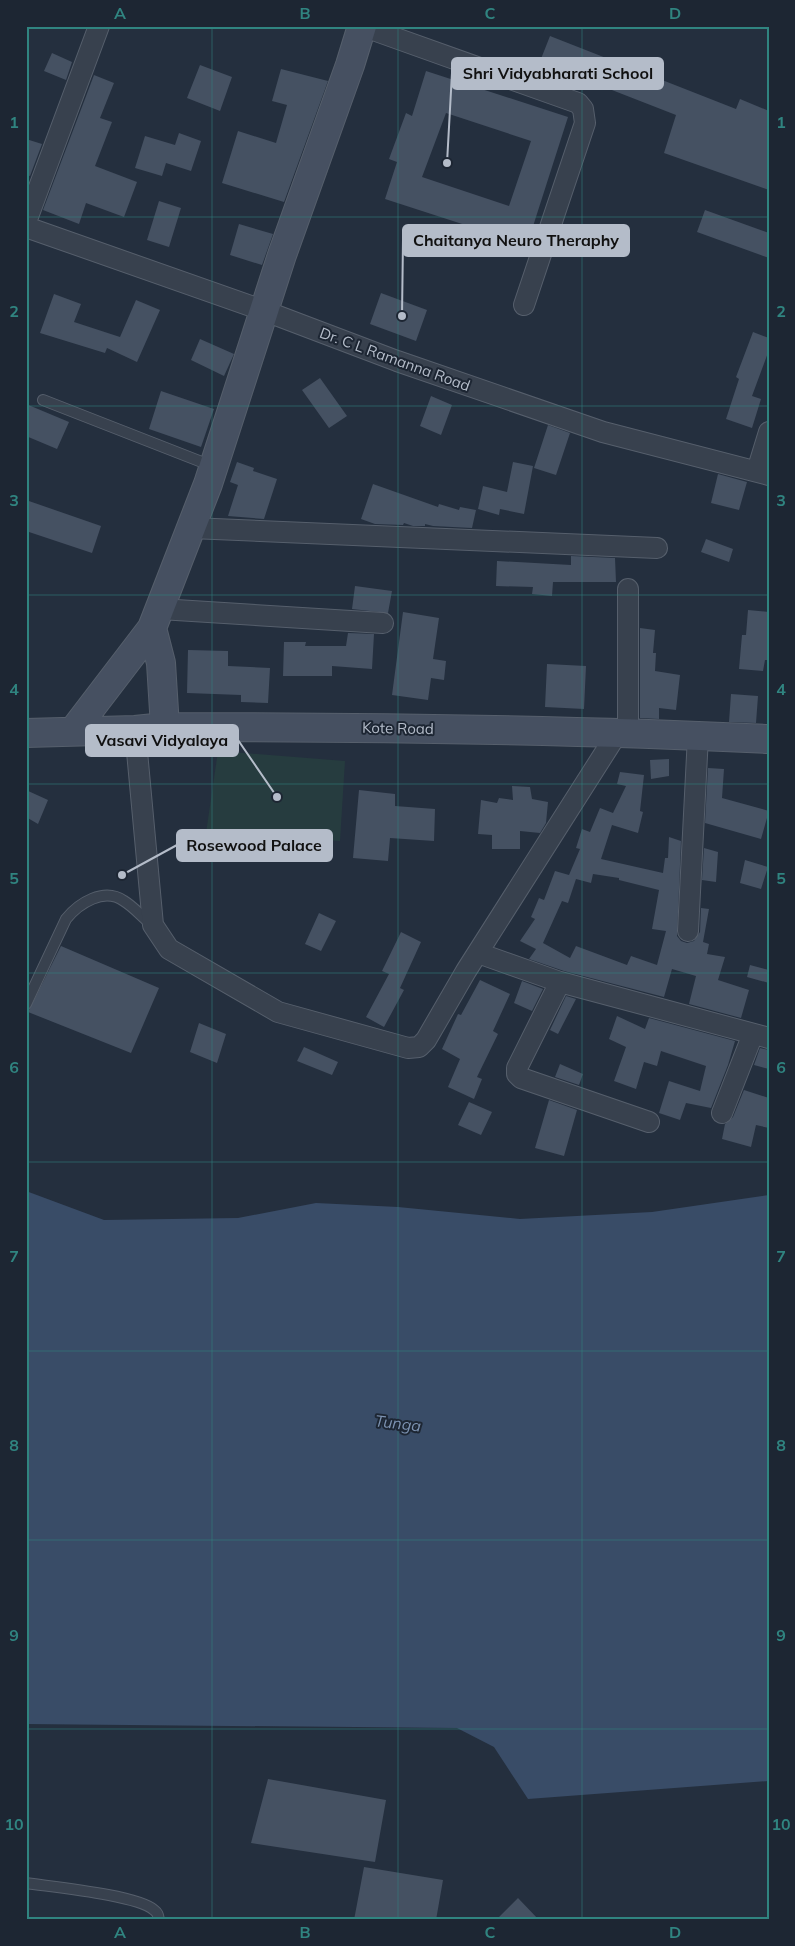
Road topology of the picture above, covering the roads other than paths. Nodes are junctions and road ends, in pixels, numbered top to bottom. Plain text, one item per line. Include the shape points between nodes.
1 (99, 26) edge
2 (362, 26) edge
3 (26, 222) edge
4 (26, 227) edge
5 (524, 305) dead end
6 (264, 311) junction
7 (43, 400) dead end
8 (769, 432) edge
9 (213, 467) junction
10 (763, 473) edge
11 (191, 528) junction
12 (656, 548) dead end
13 (628, 589) dead end
14 (156, 618) junction
15 (383, 623) dead end
16 (164, 727) junction
17 (74, 730) junction
18 (134, 730) junction
19 (623, 732) junction
20 (26, 733) edge
21 (698, 736) junction
22 (769, 739) edge
23 (153, 926) junction
24 (688, 931) dead end
25 (478, 953) junction
26 (560, 982) junction
27 (26, 1004) edge
28 (761, 1036) edge
29 (722, 1113) dead end
30 (649, 1122) dead end
31 (26, 1883) edge
32 (159, 1920) edge

1 - 3 street
2 - 5 street via 578,103 583,109 585,123
2 - 6 street
4 - 6 street, Dr. C L Ramanna Road
6 - 9 street
6 - 10 street, Dr. C L Ramanna Road via 397,362 603,432
7 - 9 lane
8 - 10 street
9 - 11 street
11 - 12 street
11 - 14 street
13 - 19 street
14 - 15 street
14 - 16 street
14 - 17 street
16 - 18 street, Kote Road
16 - 19 street, Kote Road via 405,727
17 - 18 street, Kote Road
17 - 20 street, Kote Road
18 - 23 street
19 - 21 street, Kote Road
19 - 25 street
21 - 22 street, Kote Road
21 - 24 street
23 - 25 street via 169,949 278,1012 408,1048 419,1047 426,1040
23 - 27 lane via 123,900 108,895 93,898 74,909 66,919
25 - 26 street
26 - 28 street
26 - 30 street via 517,1068 517,1074
28 - 29 street
31 - 32 lane via 122,1897 153,1908

